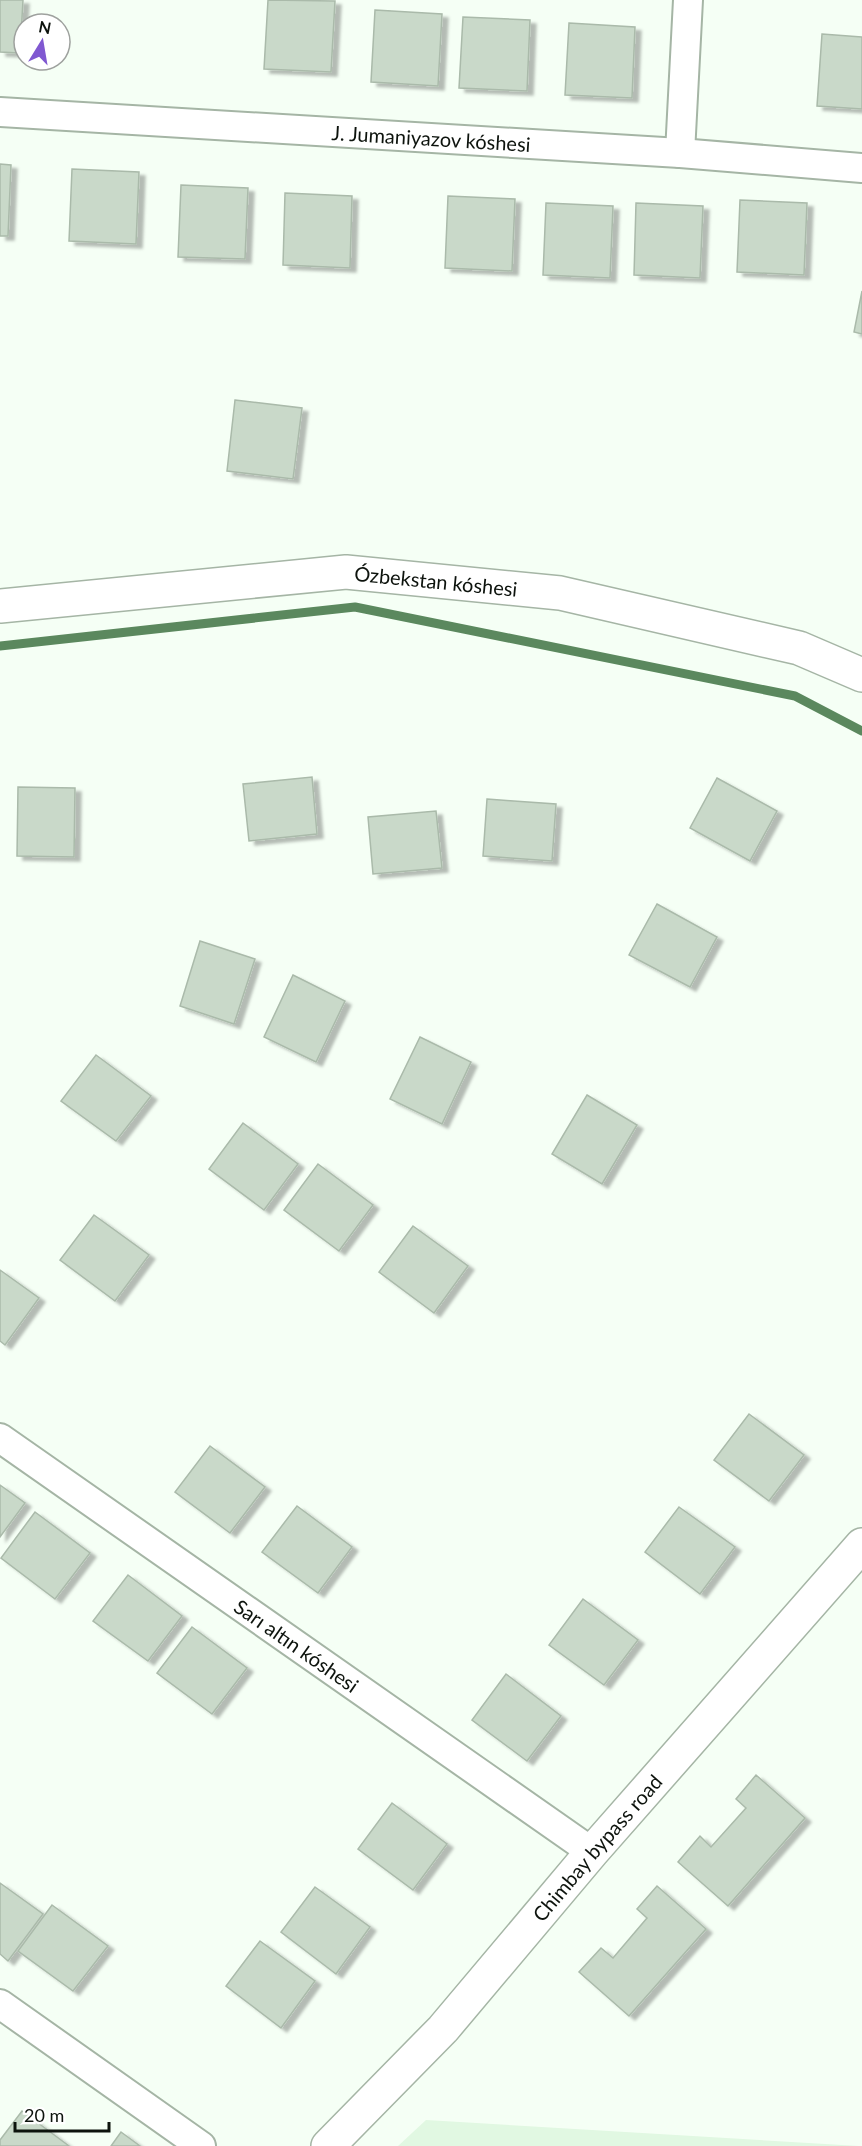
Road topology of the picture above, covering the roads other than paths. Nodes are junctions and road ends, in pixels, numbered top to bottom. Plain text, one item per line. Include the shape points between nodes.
1 (688, 0) edge
2 (0, 112) edge
3 (680, 153) junction
4 (862, 168) edge
5 (0, 606) edge
6 (862, 675) edge
7 (0, 1438) edge
8 (862, 1545) edge
9 (592, 1852) junction
10 (0, 2004) edge
11 (201, 2146) edge
12 (328, 2146) edge

1 - 3 street
2 - 3 street, J. Jumaniyazov kóshesi
3 - 4 street, J. Jumaniyazov kóshesi
5 - 6 street, Ózbekstan kóshesi via 346,572 560,593 799,648
7 - 9 street, Sarı altın kóshesi
8 - 9 street, Chimbay bypass road
9 - 12 street, Chimbay bypass road via 443,2029
10 - 11 street

